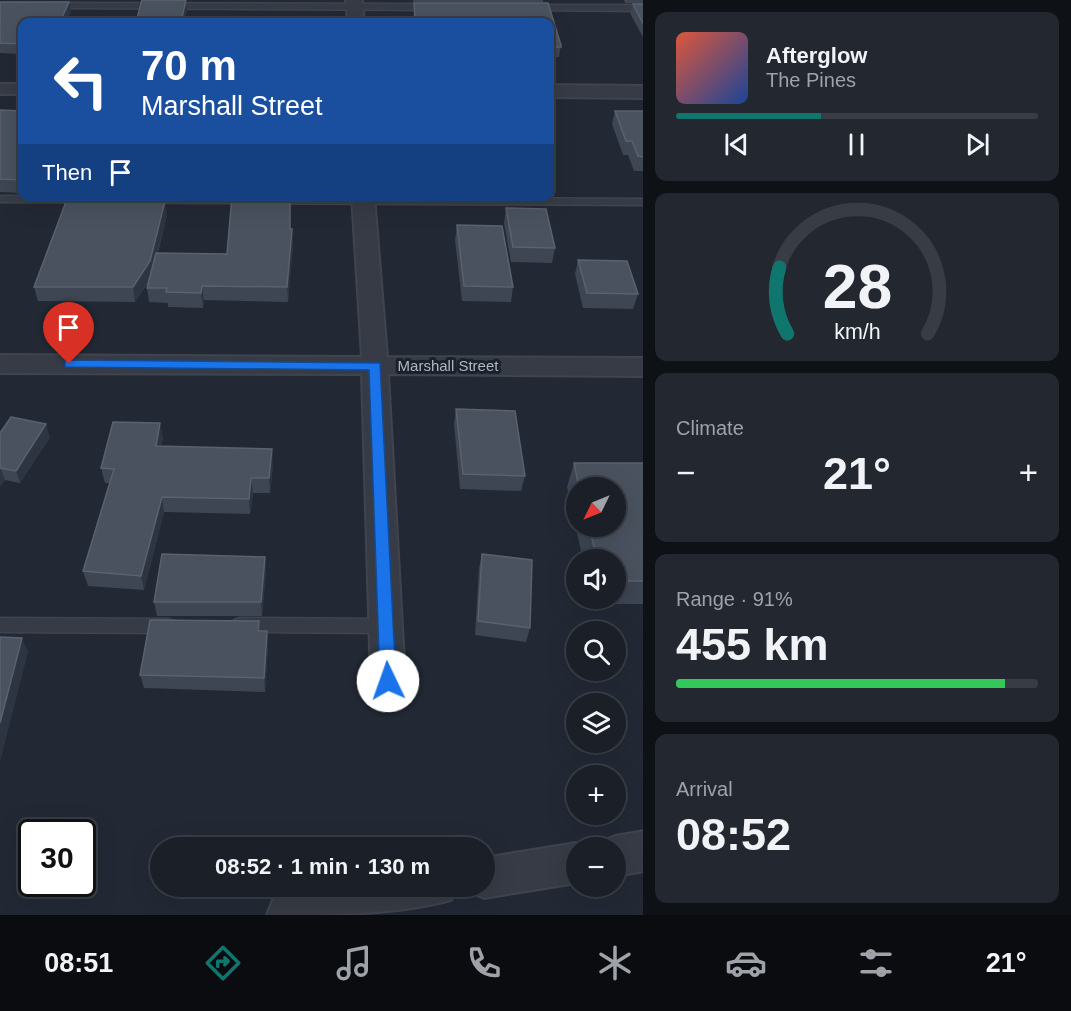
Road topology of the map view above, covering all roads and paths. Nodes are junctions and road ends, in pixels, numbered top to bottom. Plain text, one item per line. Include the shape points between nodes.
1 (35, 6) edge
2 (441, 7) edge
3 (524, 8) edge
4 (643, 8) edge
5 (355, 10) edge
6 (0, 88) edge
7 (18, 89) edge
8 (554, 91) edge
9 (643, 92) edge
10 (0, 199) edge
11 (18, 199) edge
12 (363, 201) edge
13 (554, 201) edge
14 (643, 202) edge
15 (0, 364) edge
16 (375, 366) junction
17 (643, 367) edge
18 (0, 625) edge
19 (218, 625) edge
20 (183, 626) edge
21 (385, 626) junction
22 (388, 681) dead end
23 (643, 851) edge
24 (626, 854) edge
25 (566, 864) edge
26 (495, 876) edge
27 (410, 897) edge
28 (391, 905) edge
29 (288, 915) edge

1 - 5 lane
2 - 5 lane
3 - 4 lane
6 - 7 street
8 - 9 street
10 - 11 lane
12 - 16 street
13 - 14 lane
15 - 16 street, Marshall Street
16 - 17 street, Marshall Street
16 - 21 street
18 - 20 lane
19 - 21 lane
21 - 22 street
23 - 24 street
25 - 26 street
27 - 28 street
28 - 29 street

